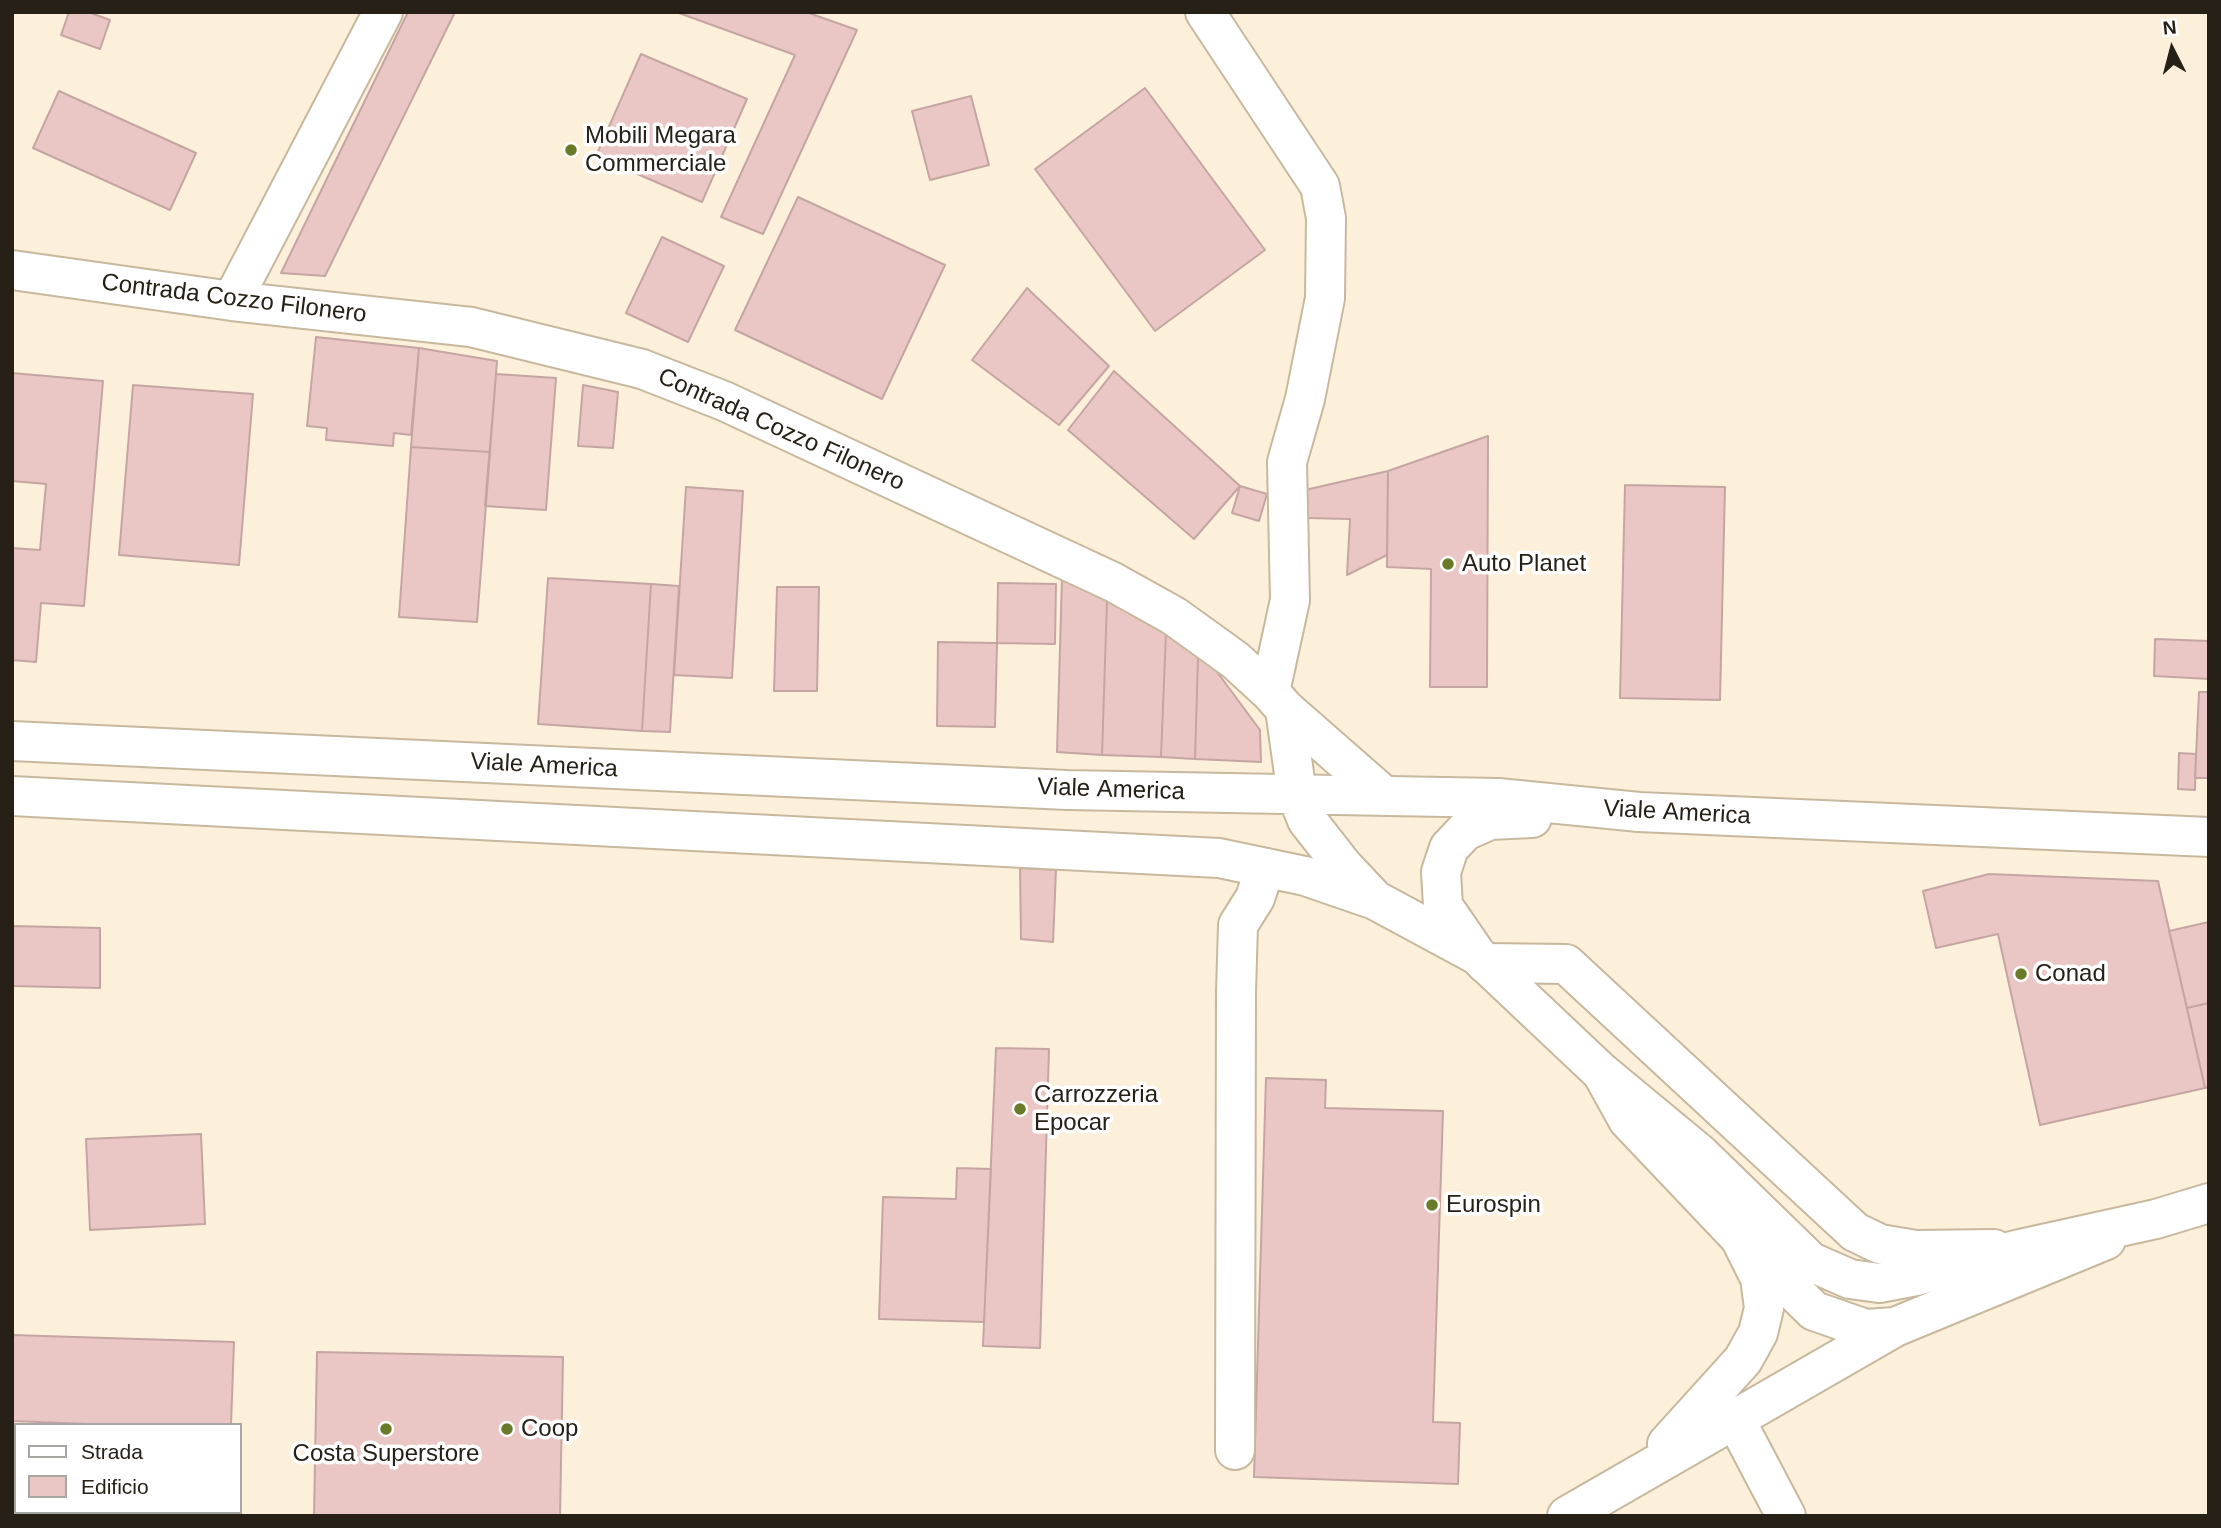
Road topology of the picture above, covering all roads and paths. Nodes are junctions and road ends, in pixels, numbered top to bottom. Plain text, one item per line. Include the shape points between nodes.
1 (383, 12) edge
2 (1205, 12) edge
3 (12, 270) edge
4 (232, 301) junction
5 (1277, 701) junction
6 (12, 741) edge
7 (1382, 794) junction
8 (1297, 795) junction
9 (12, 796) edge
10 (1639, 812) junction
11 (2209, 837) edge
12 (1265, 868) junction
13 (1375, 900) junction
14 (1481, 959) junction
15 (1602, 1073) junction
16 (2209, 1203) edge
17 (2156, 1219) junction
18 (1740, 1238) junction
19 (2020, 1249) junction
20 (1895, 1327) junction
21 (1735, 1419) junction
22 (1235, 1450) dead end
23 (1640, 1474) junction
24 (1567, 1516) edge
25 (1786, 1516) edge

1 - 4 main road
2 - 5 main road via 1320,186 1326,218 1325,298 1287,462 1290,600
3 - 4 main road, Contrada Cozzo Filonero
4 - 5 main road, Contrada Cozzo Filonero via 471,327 642,369 724,401 1113,582 1174,616 1235,660
5 - 7 main road, Contrada Cozzo Filonero
5 - 8 main road
6 - 8 main road, Viale America via 1067,790
7 - 8 main road, Viale America
7 - 10 main road, Viale America via 1498,798
8 - 13 main road via 1307,820
9 - 12 main road via 1219,858
10 - 11 main road, Viale America
10 - 14 main road via 1490,820 1465,831 1449,848 1441,872 1443,906
12 - 13 main road
12 - 22 main road via 1255,898 1238,925
13 - 14 main road
14 - 15 main road
14 - 19 main road via 1566,964 1856,1232 1880,1244 1916,1250
15 - 18 main road via 1628,1120
15 - 19 main road via 1701,1155 1811,1262 1850,1279 1892,1281
16 - 17 main road
17 - 19 main road
17 - 20 main road
18 - 20 main road via 1814,1311 1866,1329
18 - 23 main road via 1760,1279 1764,1308 1758,1334 1717,1391
20 - 21 main road
21 - 23 main road
21 - 25 main road
23 - 24 main road

